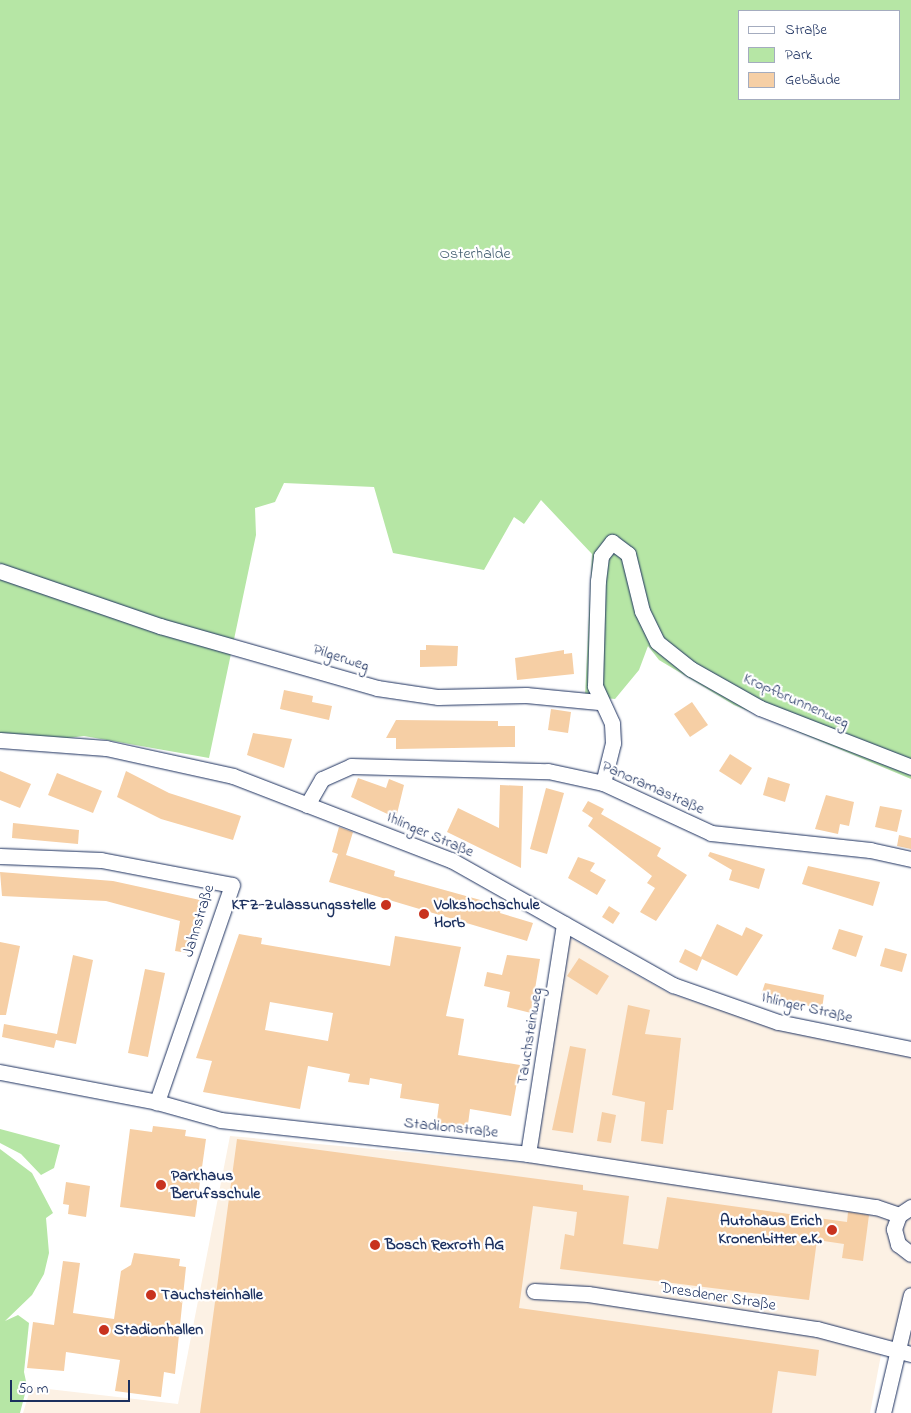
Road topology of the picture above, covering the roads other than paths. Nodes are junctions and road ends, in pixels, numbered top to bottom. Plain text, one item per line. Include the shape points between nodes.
1 (0, 571) edge
2 (599, 702) junction
3 (0, 740) edge
4 (911, 767) edge
5 (603, 783) junction
6 (307, 805) junction
7 (0, 856) edge
8 (911, 859) edge
9 (564, 924) junction
10 (911, 1049) edge
11 (0, 1072) edge
12 (157, 1102) junction
13 (528, 1154) junction
14 (905, 1211) edge
15 (911, 1254) edge
16 (534, 1292) dead end
17 (911, 1295) edge
18 (895, 1350) junction
19 (911, 1354) edge
20 (883, 1413) edge

1 - 2 street, Pilgerweg via 160,626 377,688 438,697 545,696
2 - 4 street, Kropfbrunnenweg via 595,686 599,566 604,549 612,542 628,554 642,611 657,642 691,669 760,708
2 - 5 street via 612,723 613,743
3 - 6 street, Ihlinger Straße via 150,756 233,776
5 - 6 street, Panoramastraße via 548,771 351,766 322,779
5 - 8 street, Panoramastraße via 711,833 870,850
6 - 9 street, Ihlinger Straße via 451,860
7 - 12 street, Jahnstraße via 101,860 232,885
9 - 10 street, Ihlinger Straße via 673,986 778,1022
9 - 13 street, Tauchsteinweg
11 - 12 street, Stadionstraße
12 - 13 street, Stadionstraße via 221,1120
13 - 14 street, Stadionstraße
14 - 15 street via 895,1237
16 - 18 street, Dresdener Straße via 588,1294 817,1329
17 - 18 street
18 - 19 street, Dresdener Straße
18 - 20 street

